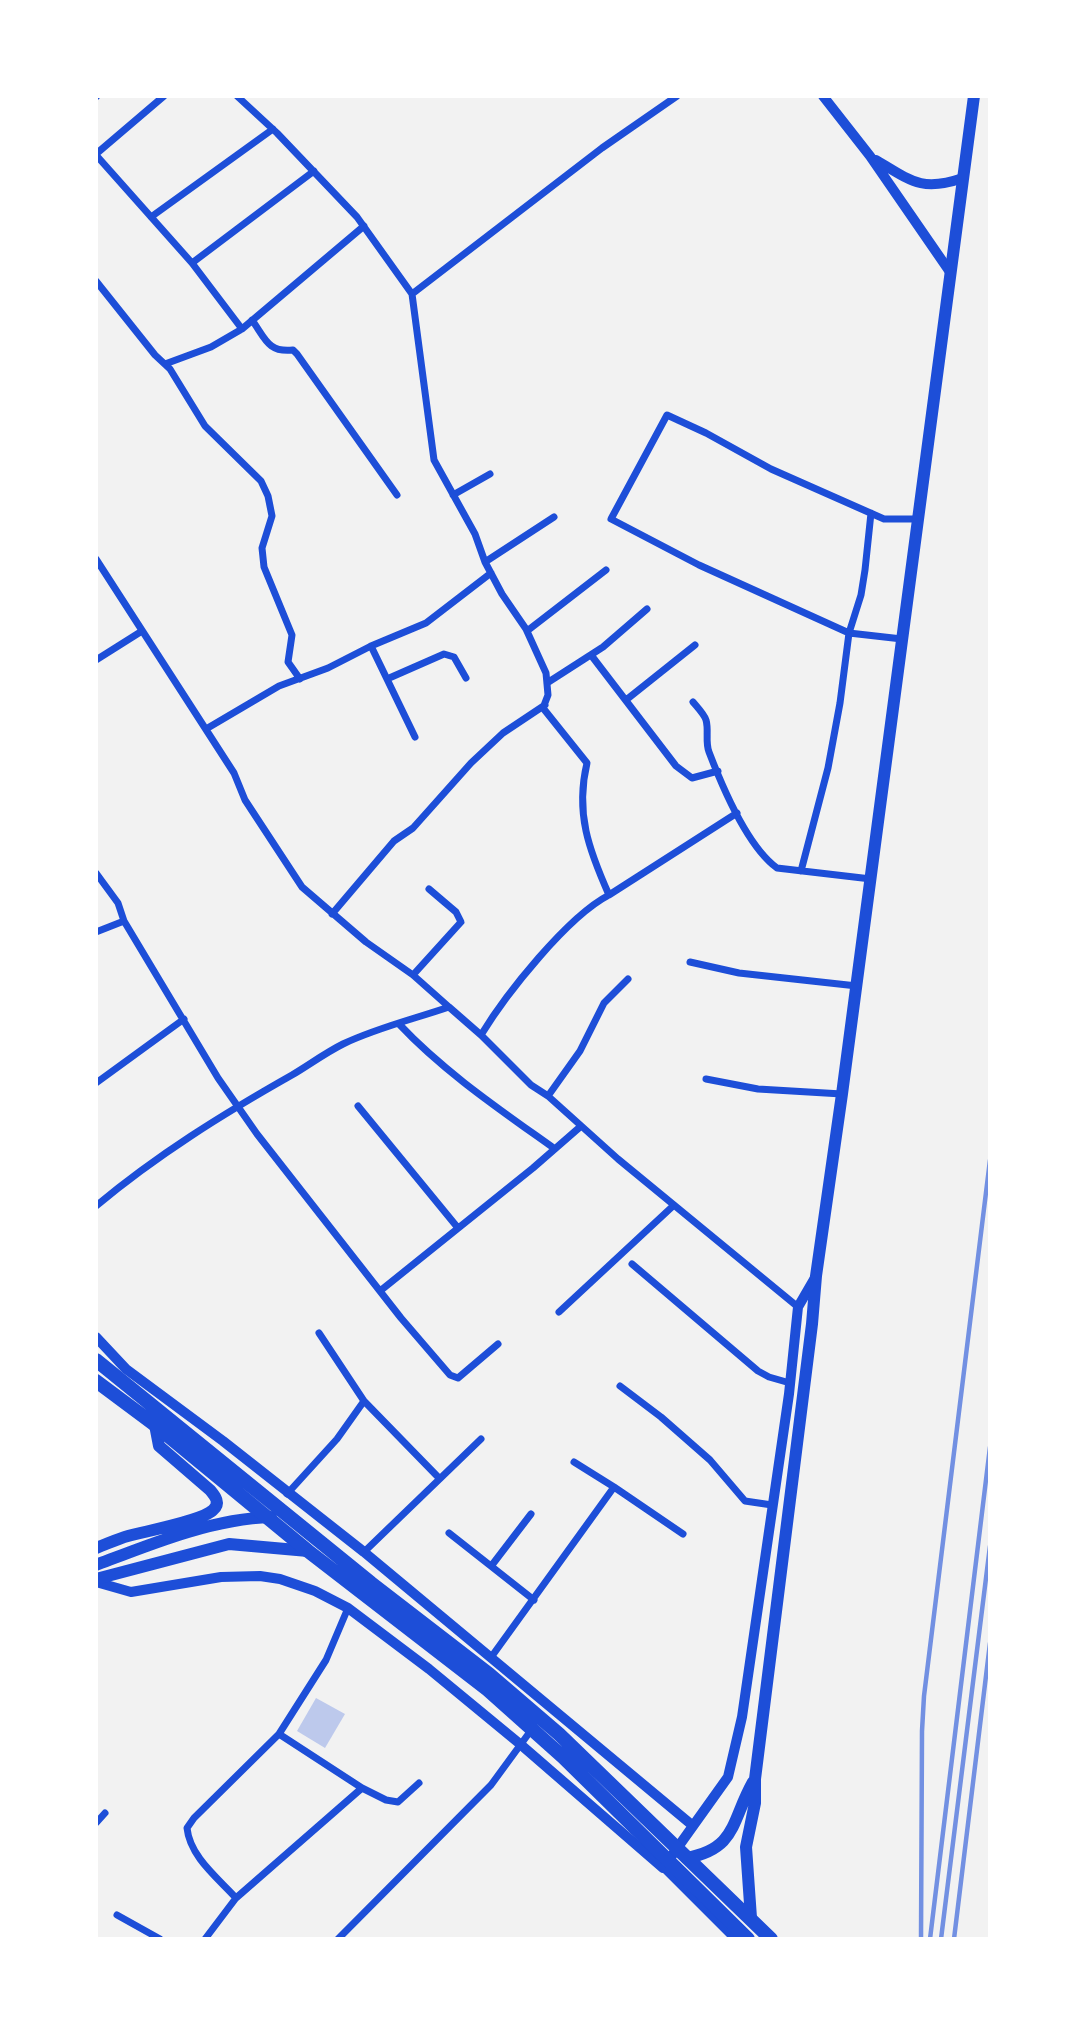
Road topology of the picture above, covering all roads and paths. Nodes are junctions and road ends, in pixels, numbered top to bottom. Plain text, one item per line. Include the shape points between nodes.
1 (164, 96) edge
2 (237, 96) edge
3 (677, 96) edge
4 (823, 96) edge
5 (974, 96) edge
6 (273, 129) junction
7 (96, 155) edge
8 (870, 156) junction
9 (313, 171) junction
10 (963, 178) junction
11 (151, 217) junction
12 (364, 226) junction
13 (192, 263) junction
14 (950, 272) junction
15 (96, 282) edge
16 (412, 294) junction
17 (253, 320) junction
18 (242, 329) junction
19 (165, 364) junction
20 (490, 474) dead end
21 (397, 495) dead end
22 (453, 495) junction
23 (871, 513) junction
24 (554, 517) dead end
25 (918, 519) junction
26 (485, 562) junction
27 (97, 564) edge
28 (606, 570) dead end
29 (491, 573) junction
30 (647, 609) dead end
31 (142, 631) junction
32 (527, 631) junction
33 (849, 633) junction
34 (902, 639) junction
35 (695, 645) dead end
36 (371, 646) junction
37 (591, 655) junction
38 (96, 660) edge
39 (466, 678) dead end
40 (300, 679) junction
41 (387, 679) junction
42 (547, 683) junction
43 (626, 700) junction
44 (693, 702) dead end
45 (545, 705) junction
46 (206, 729) junction
47 (415, 737) dead end
48 (718, 771) junction
49 (737, 813) junction
50 (801, 871) junction
51 (96, 873) edge
52 (871, 879) junction
53 (429, 889) dead end
54 (609, 895) junction
55 (332, 914) junction
56 (124, 921) junction
57 (96, 932) edge
58 (690, 962) dead end
59 (413, 975) junction
60 (628, 979) dead end
61 (857, 986) junction
62 (449, 1007) junction
63 (184, 1019) junction
64 (399, 1024) junction
65 (481, 1035) junction
66 (706, 1079) dead end
67 (96, 1083) edge
68 (842, 1094) junction
69 (548, 1096) junction
70 (237, 1106) junction
71 (358, 1106) dead end
72 (580, 1127) junction
73 (555, 1149) junction
74 (96, 1206) edge
75 (673, 1206) junction
76 (458, 1228) junction
77 (632, 1264) dead end
78 (816, 1276) junction
79 (380, 1290) junction
80 (798, 1307) junction
81 (559, 1312) dead end
82 (319, 1333) dead end
83 (96, 1337) edge
84 (498, 1344) dead end
85 (96, 1360) edge
86 (96, 1381) edge
87 (790, 1383) junction
88 (620, 1386) dead end
89 (364, 1401) junction
90 (155, 1425) junction
91 (481, 1439) dead end
92 (574, 1462) dead end
93 (439, 1478) junction
94 (614, 1487) junction
95 (287, 1493) junction
96 (772, 1505) junction
97 (531, 1514) dead end
98 (289, 1516) junction
99 (449, 1533) dead end
100 (683, 1534) dead end
101 (96, 1548) edge
102 (309, 1551) junction
103 (364, 1552) junction
104 (96, 1565) edge
105 (492, 1565) junction
106 (96, 1581) edge
107 (534, 1600) junction
108 (348, 1608) junction
109 (492, 1656) junction
110 (550, 1705) junction
111 (279, 1734) junction
112 (520, 1744) junction
113 (755, 1779) junction
114 (419, 1783) dead end
115 (362, 1788) junction
116 (105, 1814) dead end
117 (96, 1823) edge
118 (692, 1825) junction
119 (686, 1858) junction
120 (663, 1868) junction
121 (236, 1898) junction
122 (117, 1915) dead end
123 (751, 1919) junction
124 (144, 1930) junction
125 (139, 1939) edge
126 (160, 1939) edge
127 (205, 1939) edge
128 (338, 1939) edge
129 (734, 1939) edge
130 (748, 1939) edge
131 (771, 1939) edge

1 - 7 street
2 - 6 street
3 - 16 street
4 - 8 street
5 - 10 main road
6 - 9 street
6 - 11 street
7 - 11 street
8 - 10 street via 924,184 941,185
8 - 14 street
9 - 12 street
9 - 13 street
10 - 14 main road
11 - 13 street
12 - 16 street
12 - 17 street
13 - 18 street
14 - 25 main road
15 - 19 street
16 - 22 street via 434,460
17 - 18 street
17 - 21 street via 271,348 297,354
18 - 19 street via 211,347
19 - 40 street via 205,426 261,481 268,496 272,516 262,548 264,567 292,635 288,662
20 - 22 street
22 - 26 street
23 - 25 street via 884,519
23 - 33 street via 861,594
23 - 33 street via 667,415 611,519
24 - 26 street
25 - 34 main road
26 - 29 street
27 - 31 street
28 - 32 street
29 - 32 street
29 - 36 street via 426,622
30 - 37 street
31 - 38 street
31 - 46 street
32 - 42 street
33 - 34 street
33 - 50 street via 828,768
34 - 52 main road
35 - 43 street
36 - 40 street
36 - 41 street
37 - 42 street
37 - 43 street
39 - 41 street via 454,657 444,654
40 - 46 street via 279,686
41 - 47 street
42 - 45 street
43 - 48 street via 676,766 692,778
44 - 48 street via 706,720 708,749
45 - 54 street via 587,763 582,811 590,853
45 - 55 street via 503,733 471,763 413,828 394,841
46 - 55 street via 270,841 302,887
48 - 49 street
49 - 50 street via 768,862
49 - 54 street
50 - 52 street
51 - 56 street via 118,903
52 - 61 main road
53 - 59 street via 461,922
54 - 65 street via 553,944
55 - 59 street
56 - 57 street
56 - 63 street
58 - 61 street via 739,973
59 - 62 street
60 - 69 street via 604,1003 580,1051
61 - 68 main road
62 - 64 street
62 - 65 street
63 - 67 street
63 - 70 street
64 - 70 street via 343,1044
64 - 73 street via 480,1095
65 - 69 street
66 - 68 street via 758,1089
68 - 78 main road
69 - 72 street
70 - 74 street via 142,1169
70 - 79 street
71 - 76 street
72 - 73 street
72 - 75 street
73 - 76 street
75 - 80 street
75 - 81 street
76 - 79 street
77 - 87 street via 758,1371
78 - 80 street
78 - 113 main road
79 - 84 street via 454,1378
80 - 87 street
82 - 89 street
83 - 95 street via 126,1370
85 - 98 main road
86 - 90 main road
87 - 96 street
88 - 96 street via 710,1460 745,1501
89 - 93 street
89 - 95 street via 337,1439
90 - 101 main road via 159,1446 211,1490 217,1505 195,1518
90 - 102 main road
91 - 93 street
92 - 94 street
93 - 103 street
94 - 100 street
94 - 107 street
95 - 103 street
96 - 118 street via 735,1753 728,1777
97 - 105 street
98 - 104 main road via 239,1520
98 - 119 main road via 559,1734
99 - 105 street
102 - 106 main road via 229,1544
102 - 130 main road via 488,1690
103 - 109 street
105 - 107 street
106 - 108 street via 131,1592 220,1577 260,1576 314,1591
107 - 109 street
108 - 111 street via 326,1660
108 - 112 street
109 - 110 street
110 - 112 street
110 - 118 street
111 - 115 street
111 - 121 street via 187,1828 194,1851
112 - 120 street
112 - 128 street via 491,1785
113 - 119 main road via 721,1846 706,1855
113 - 123 main road via 746,1847
114 - 115 street via 398,1802
115 - 121 street
116 - 117 street
118 - 120 street
119 - 123 main road
120 - 129 street
121 - 127 street
122 - 124 street
123 - 131 main road
124 - 125 street
124 - 126 street

